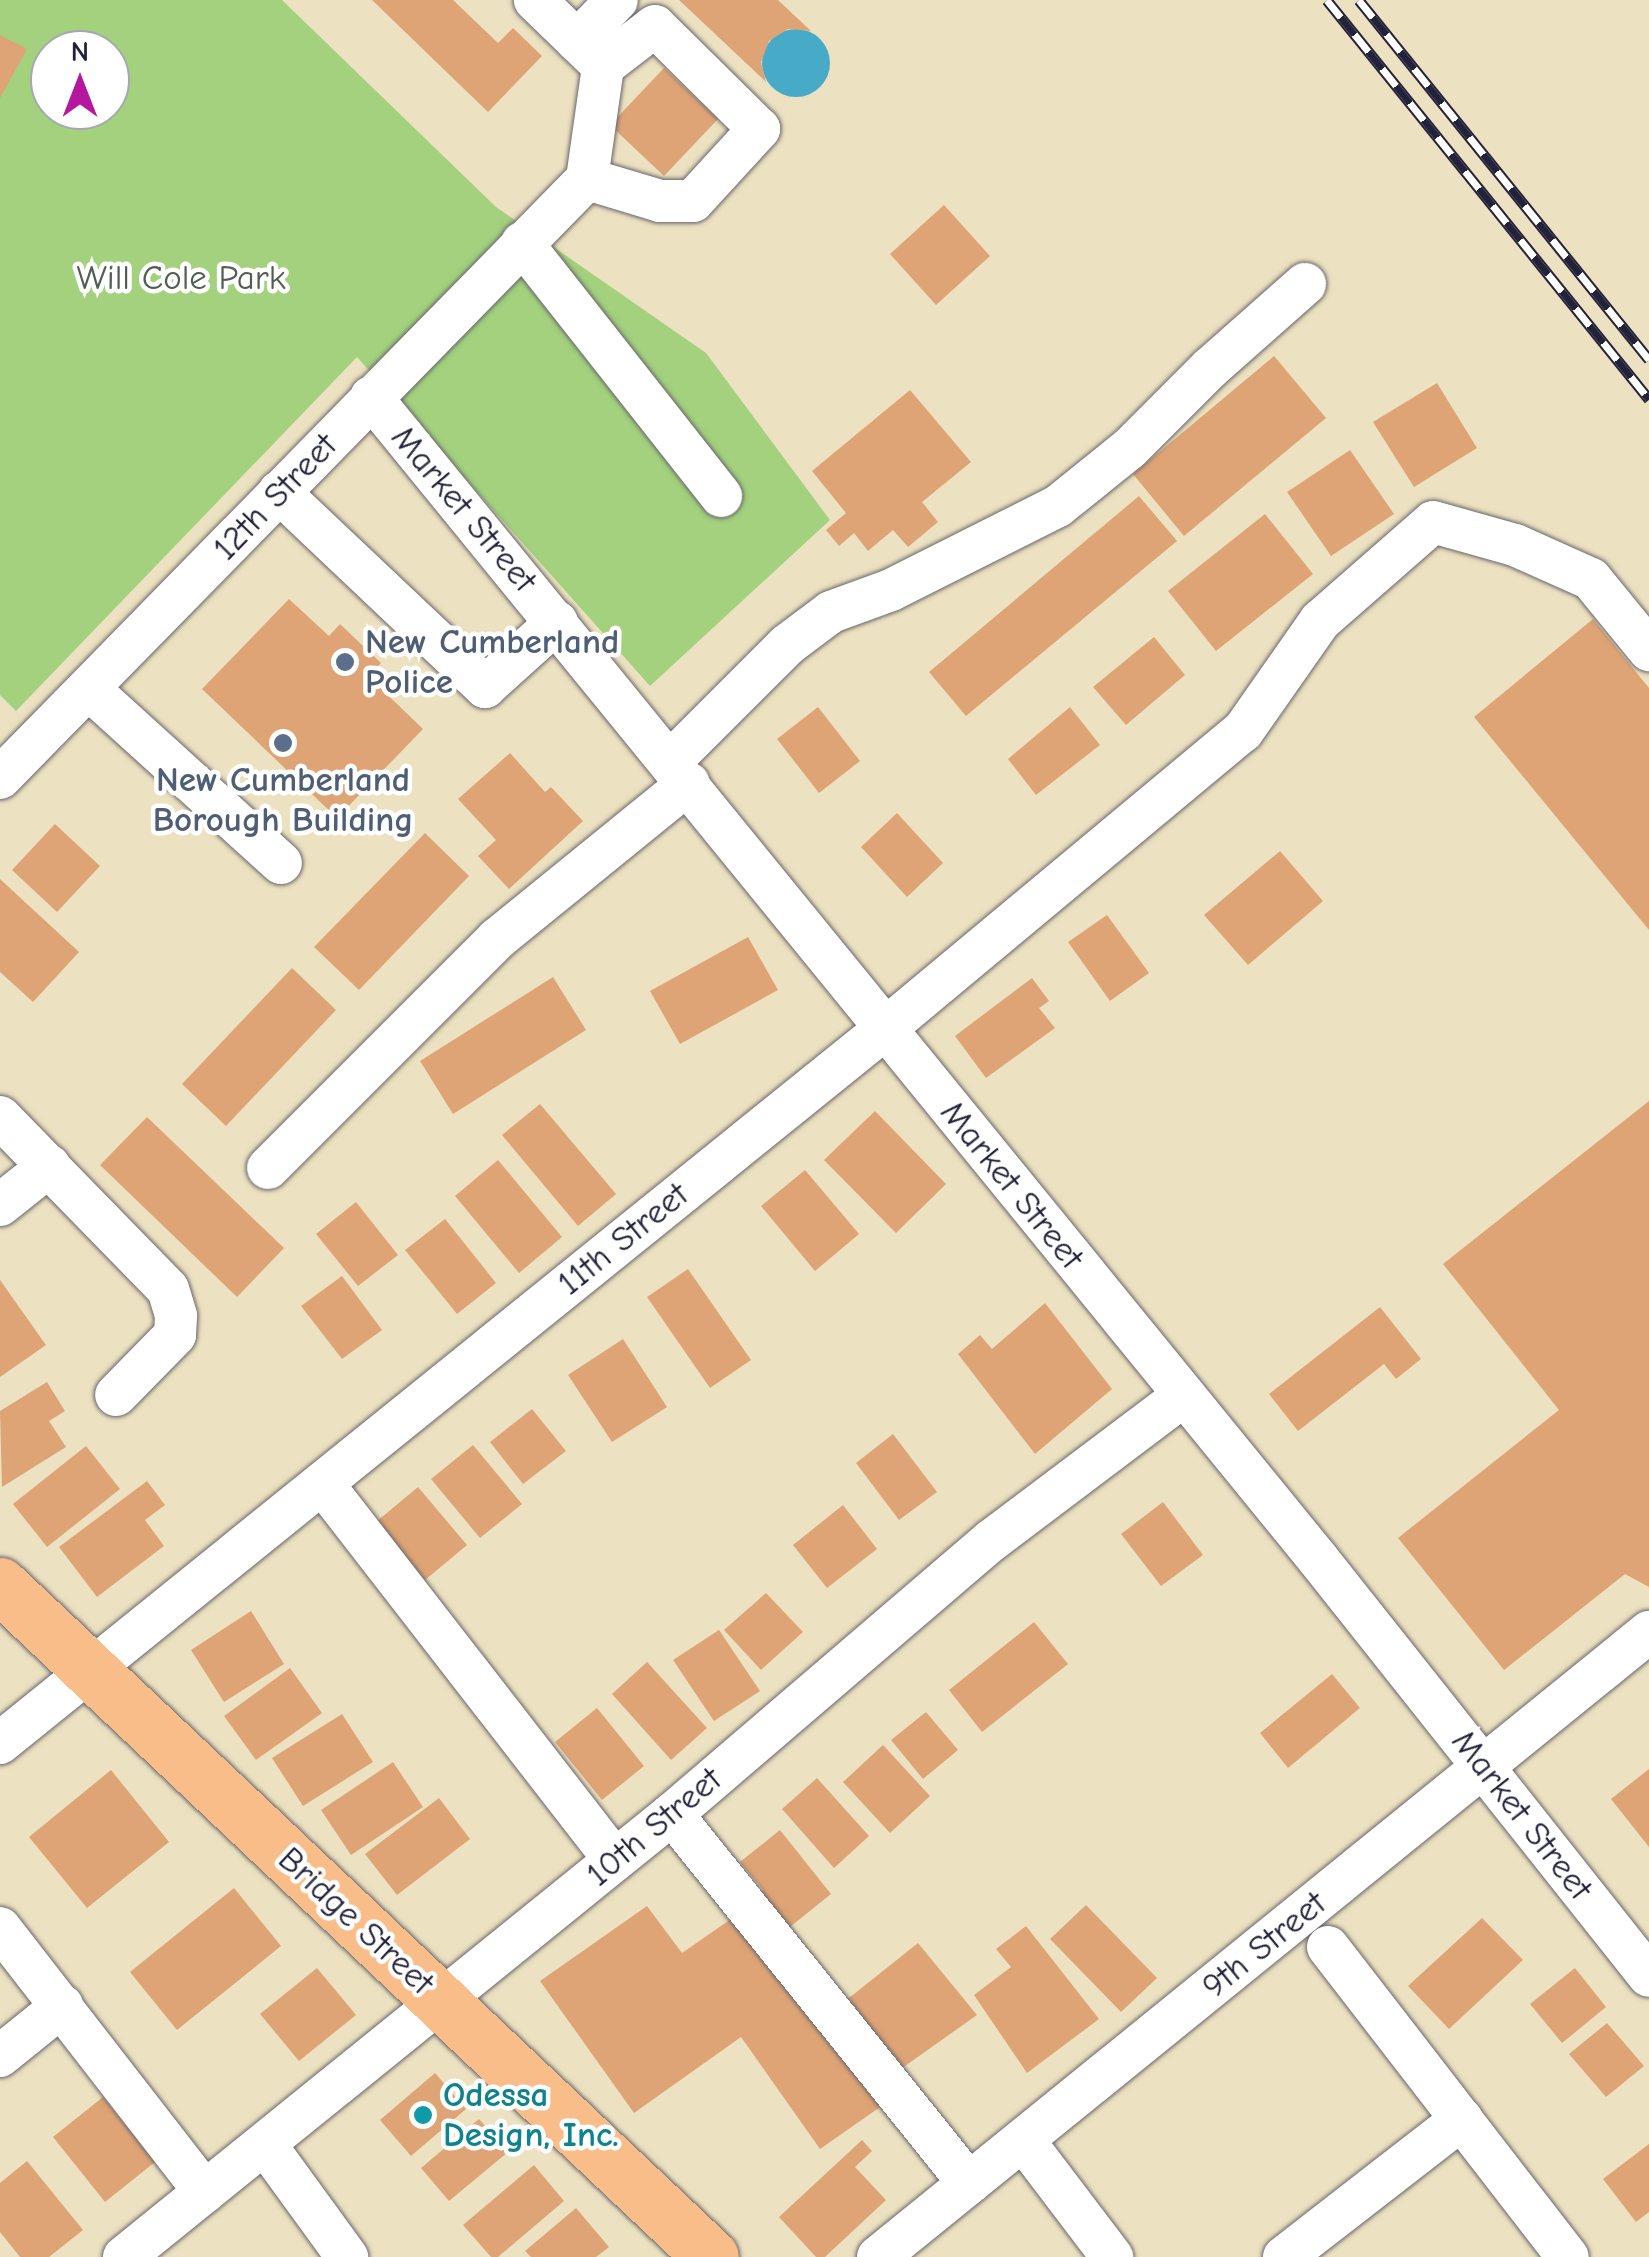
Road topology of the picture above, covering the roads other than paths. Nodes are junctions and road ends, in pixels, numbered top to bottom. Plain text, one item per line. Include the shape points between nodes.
1 (536, 0) edge
2 (617, 0) edge
3 (590, 53) junction
4 (586, 179) junction
5 (536, 229) junction
6 (1305, 284) dead end
7 (371, 397) junction
8 (279, 492) junction
9 (721, 496) dead end
10 (557, 622) junction
11 (1649, 650) edge
12 (89, 690) junction
13 (680, 772) junction
14 (0, 778) edge
15 (281, 862) dead end
16 (886, 1028) junction
17 (0, 1117) edge
18 (49, 1166) junction
19 (268, 1168) dead end
20 (0, 1205) edge
21 (116, 1396) dead end
22 (1183, 1396) junction
23 (323, 1484) junction
24 (0, 1585) edge
25 (1649, 1632) edge
26 (90, 1671) junction
27 (0, 1743) edge
28 (1484, 1766) junction
29 (672, 1814) junction
30 (615, 1860) junction
31 (0, 1928) edge
32 (1328, 1948) dead end
33 (1649, 1976) edge
34 (441, 2002) junction
35 (62, 2006) junction
36 (0, 2056) edge
37 (1462, 2119) junction
38 (1024, 2141) junction
39 (265, 2144) junction
40 (970, 2184) junction
41 (205, 2192) junction
42 (124, 2257) edge
43 (347, 2257) edge
44 (711, 2257) edge
45 (878, 2257) edge
46 (1112, 2257) edge
47 (1284, 2257) edge
48 (1568, 2257) edge

1 - 3 street
2 - 3 street
3 - 4 street
3 - 4 street via 654,26 759,129 693,201 660,201
4 - 5 street, 12th Street
5 - 7 street, 12th Street
5 - 9 street
6 - 13 street via 1129,449 1058,506 891,590 830,612 787,645
7 - 8 street, 12th Street
7 - 10 street, Market Street
8 - 10 street via 485,688
8 - 12 street, 12th Street
10 - 13 street, Market Street
11 - 16 street, 11th Street via 1591,579 1514,545 1434,522 1320,622 1243,732
12 - 14 street, 12th Street
12 - 15 street
13 - 16 street, Market Street
13 - 19 street via 497,938
16 - 22 street, Market Street
16 - 23 street, 11th Street
17 - 18 street
18 - 20 street
18 - 21 street via 168,1289 176,1316 175,1336
22 - 28 street, Market Street
22 - 29 street, 10th Street via 992,1540
23 - 26 street, 11th Street
23 - 30 street
24 - 26 main road, Bridge Street
25 - 28 street, 9th Street
26 - 27 street, 11th Street
26 - 34 main road, Bridge Street
28 - 33 street, Market Street
28 - 38 street, 9th Street
29 - 30 street, 10th Street
29 - 40 street
30 - 34 street, 10th Street
31 - 35 street
32 - 37 street
34 - 39 street, 10th Street
34 - 44 main road, Bridge Street
35 - 36 street
35 - 41 street
37 - 47 street
37 - 48 street
38 - 40 street, 9th Street
38 - 46 street
39 - 41 street, 10th Street
39 - 43 street
40 - 45 street, 9th Street
41 - 42 street, 10th Street

